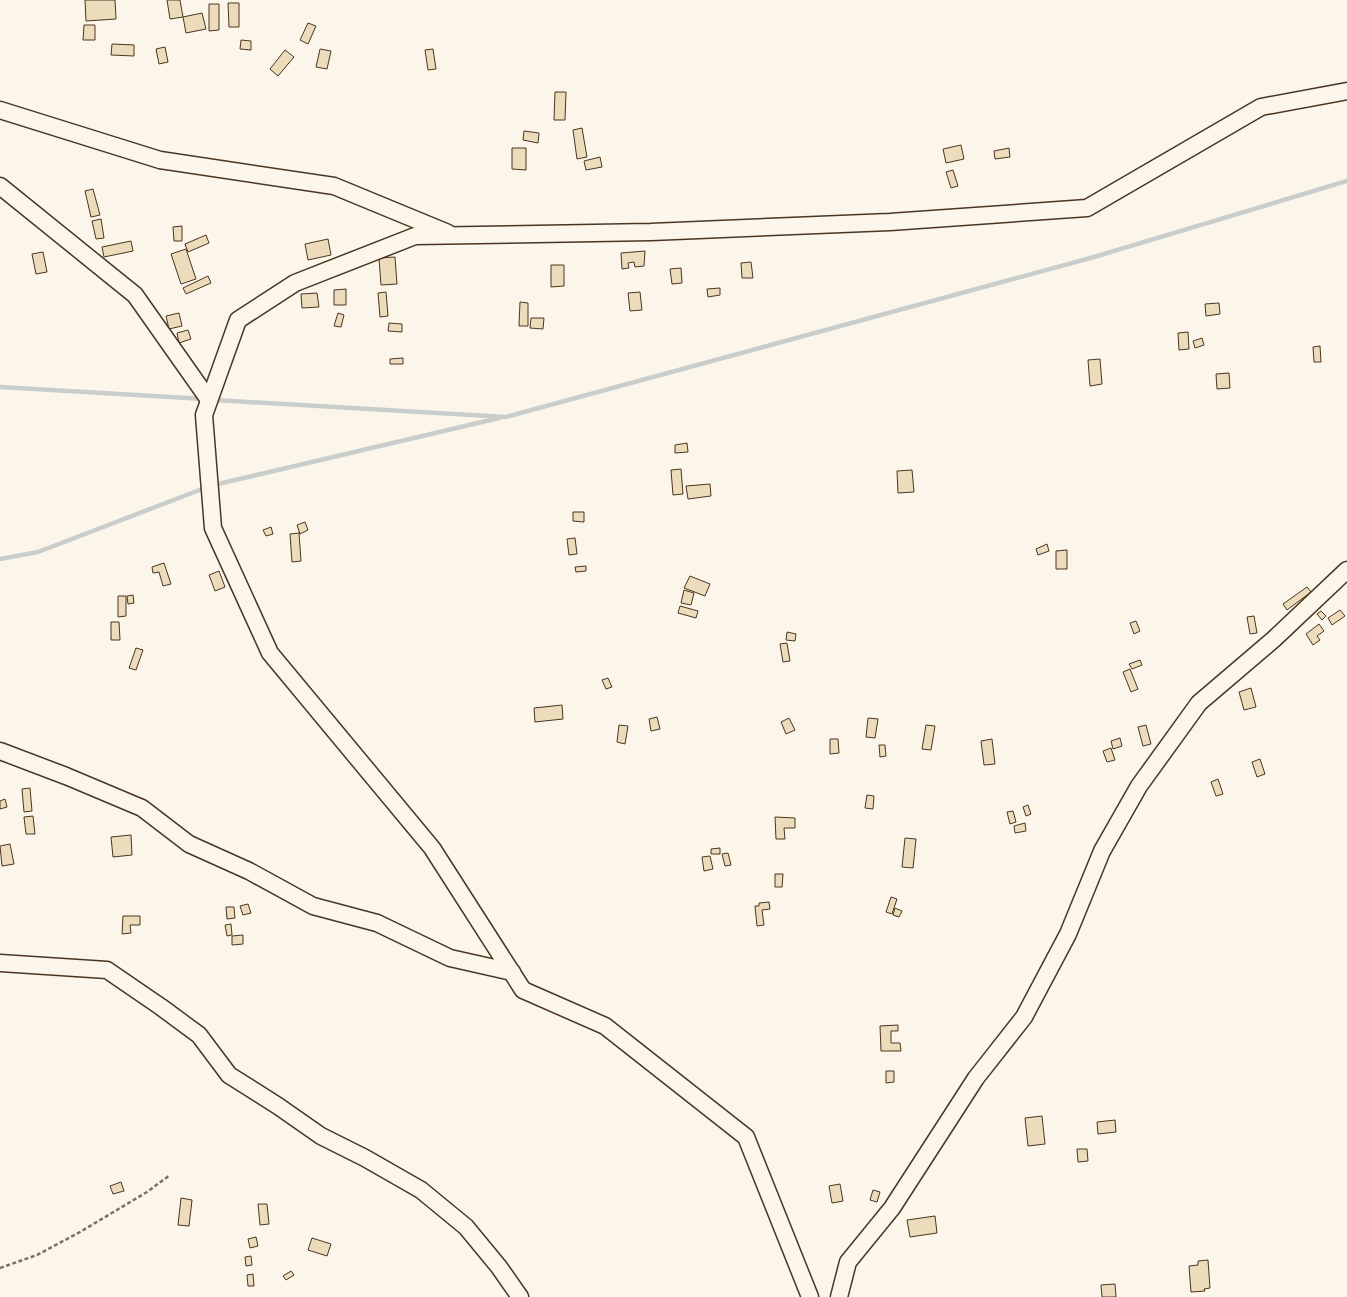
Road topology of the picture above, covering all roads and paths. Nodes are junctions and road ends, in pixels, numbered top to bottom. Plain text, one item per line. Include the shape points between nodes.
1 (1347, 91) edge
2 (0, 110) edge
3 (0, 186) edge
4 (455, 236) junction
5 (209, 400) junction
6 (1347, 570) edge
7 (0, 751) edge
8 (0, 963) edge
9 (512, 972) junction
10 (170, 1175) dead end
11 (0, 1268) edge
12 (520, 1297) edge
13 (810, 1297) edge
14 (838, 1297) edge

1 - 4 street via 1261,107 1088,208 890,222
2 - 4 street via 160,160 334,186
3 - 5 street via 135,295
4 - 5 street via 415,236 295,283 246,314 238,320
5 - 9 street via 204,415 213,528 270,653 432,848
6 - 14 street via 1274,639 1199,702 1139,786 1102,852 1068,934 1024,1017 976,1078 892,1208 848,1262
7 - 9 street via 142,808 189,844 249,871 313,906 377,923 450,958
8 - 12 street via 107,970 198,1036 229,1075 320,1136 365,1158 428,1196 466,1227
9 - 13 street via 523,990 604,1026 746,1137
10 - 11 path via 80,1232 37,1255

